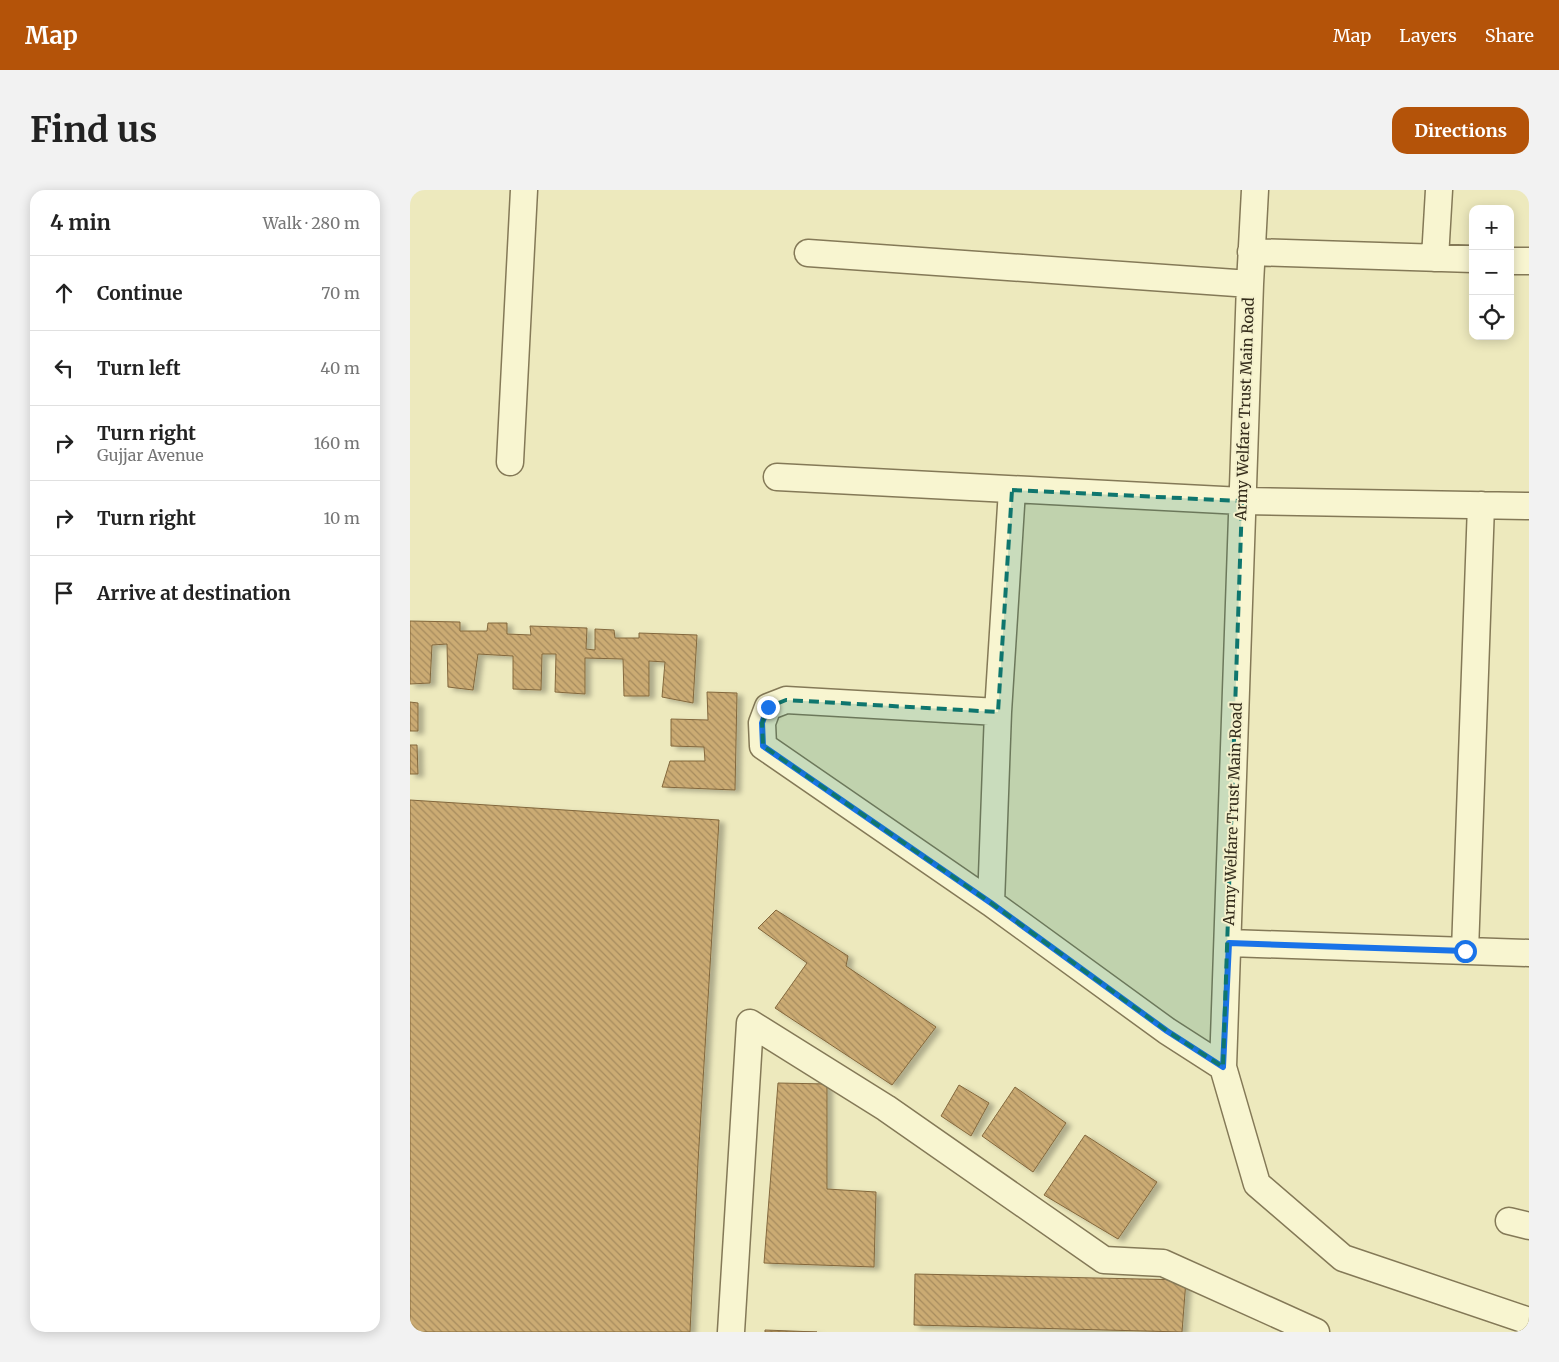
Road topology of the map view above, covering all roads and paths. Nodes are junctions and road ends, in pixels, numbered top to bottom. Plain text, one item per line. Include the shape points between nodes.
1 (524, 190) edge
2 (1255, 190) edge
3 (1439, 190) edge
4 (1251, 252) junction
5 (808, 253) dead end
6 (1435, 258) junction
7 (1469, 260) edge
8 (1514, 261) edge
9 (1529, 262) edge
10 (1250, 284) junction
11 (510, 462) dead end
12 (777, 477) dead end
13 (1012, 490) junction
14 (1242, 501) junction
15 (1481, 505) junction
16 (1529, 506) edge
17 (998, 712) junction
18 (991, 903) junction
19 (1229, 943) junction
20 (1465, 951) junction
21 (1529, 953) edge
22 (1223, 1067) junction
23 (1529, 1321) edge
24 (731, 1332) edge
25 (1316, 1332) edge

1 - 11 street
2 - 4 street, Army Welfare Trust Main Road
3 - 6 street
4 - 6 street
4 - 10 street, Army Welfare Trust Main Road
5 - 10 street
6 - 7 street
8 - 9 street
10 - 14 street, Army Welfare Trust Main Road
12 - 13 street
13 - 14 street
13 - 17 street
14 - 15 street
14 - 19 street, Army Welfare Trust Main Road
15 - 16 street
15 - 20 street
17 - 18 street
17 - 18 street via 786,700 768,707 762,723 763,746
18 - 22 street via 1167,1031
19 - 20 street
19 - 22 street, Army Welfare Trust Main Road
20 - 21 street
22 - 23 street, Army Welfare Trust Main Road via 1258,1184 1343,1258
24 - 25 street via 750,1023 886,1108 1104,1260 1163,1263

